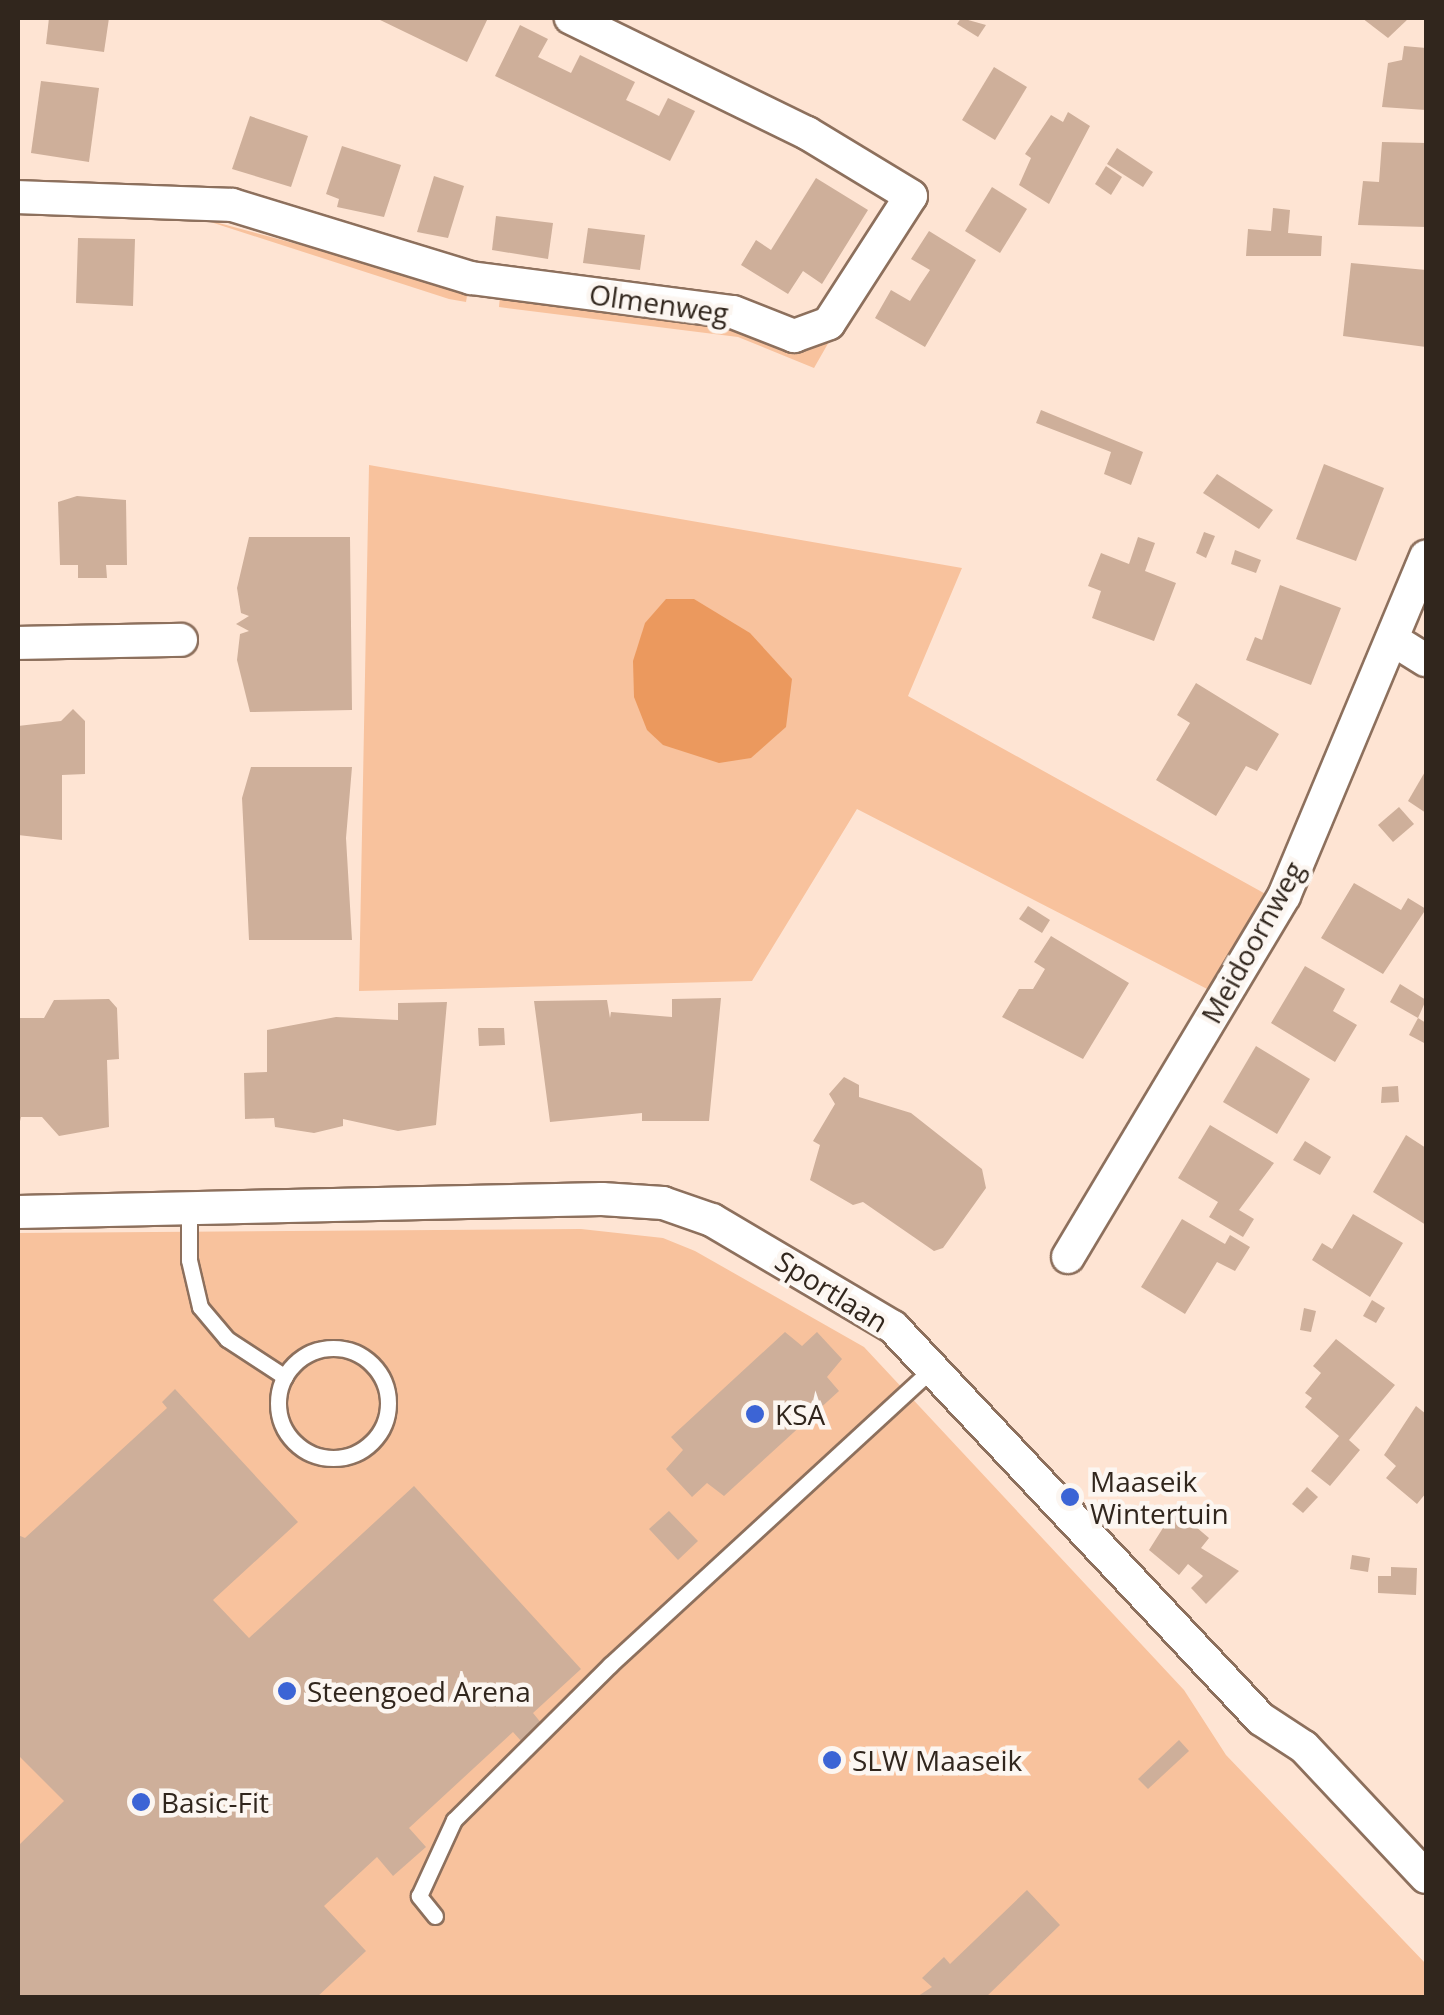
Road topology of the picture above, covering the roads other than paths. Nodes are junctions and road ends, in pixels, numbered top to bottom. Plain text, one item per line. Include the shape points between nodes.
1 (571, 18) edge
2 (18, 197) edge
3 (1426, 556) edge
4 (181, 640) dead end
5 (1395, 641) junction
6 (18, 643) edge
7 (1426, 660) edge
8 (189, 1208) junction
9 (18, 1212) edge
10 (1068, 1257) dead end
11 (932, 1369) junction
12 (285, 1377) junction
13 (1426, 1876) edge
14 (435, 1916) dead end

1 - 2 street, Olmenweg via 807,133 910,196 828,323 794,336 733,312 471,278 232,205
3 - 5 street, Meidoornweg
4 - 6 street
5 - 7 street
5 - 10 street, Meidoornweg via 1284,896
8 - 9 street, Sportlaan
8 - 11 street, Sportlaan via 663,1203 712,1220 860,1301
8 - 12 lane via 200,1307 227,1340
11 - 13 street, Sportlaan via 1261,1720 1304,1747
11 - 14 lane via 610,1665 454,1820 419,1896
12 - 12 lane via 278,1394 284,1428 309,1453 344,1458 384,1425 389,1407 379,1372 348,1350 312,1352

